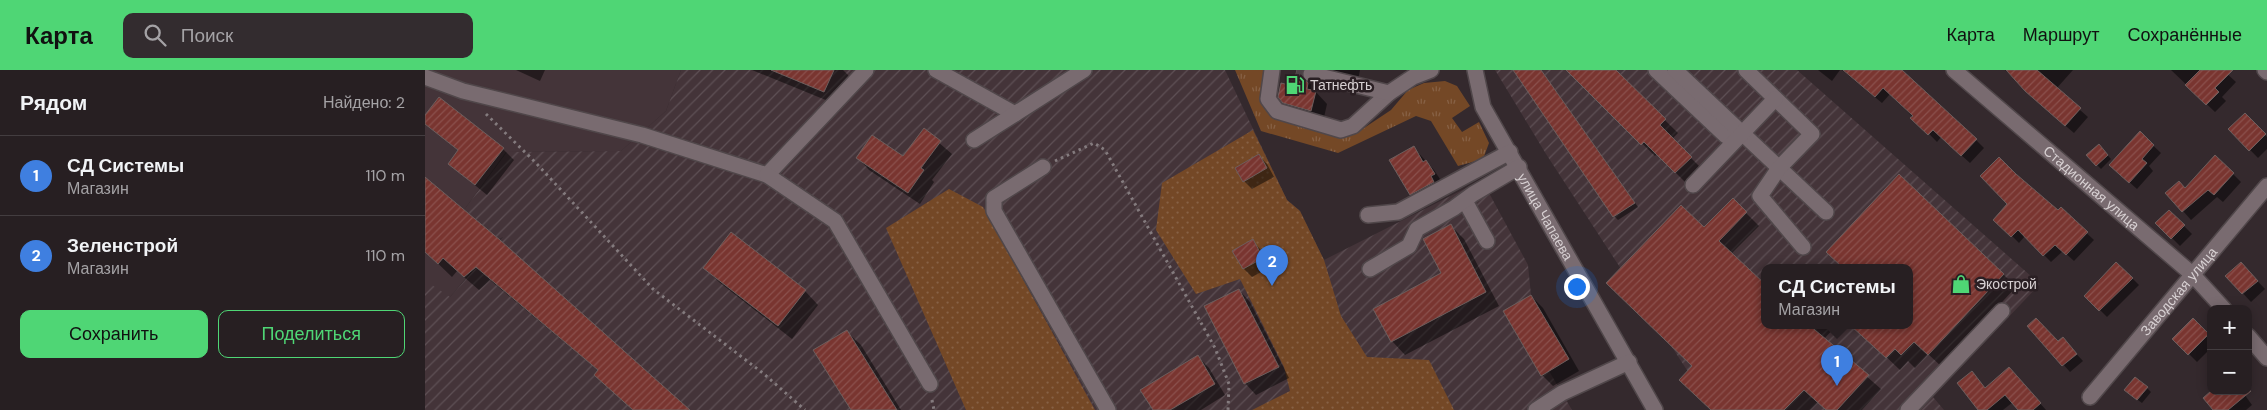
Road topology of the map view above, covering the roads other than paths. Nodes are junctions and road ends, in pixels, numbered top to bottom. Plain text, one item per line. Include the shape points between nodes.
1 (866, 70) edge
2 (936, 70) edge
3 (1272, 70) edge
4 (1431, 70) edge
5 (1473, 70) edge
6 (1656, 70) edge
7 (1675, 70) edge
8 (1746, 70) edge
9 (1954, 70) edge
10 (1075, 72) edge
11 (1311, 74) dead end
12 (425, 77) edge
13 (1389, 94) junction
14 (1775, 99) junction
15 (1015, 114) junction
16 (1734, 135) junction
17 (974, 140) dead end
18 (1510, 152) junction
19 (1043, 167) road end
20 (1519, 167) junction
21 (1779, 168) junction
22 (767, 175) junction
23 (1693, 185) dead end
24 (2267, 186) edge
25 (1465, 201) junction
26 (1825, 212) dead end
27 (1368, 215) dead end
28 (1487, 240) dead end
29 (1803, 247) dead end
30 (1369, 269) dead end
31 (2192, 274) junction
32 (2220, 305) edge
33 (2002, 311) dead end
34 (2252, 341) edge
35 (2267, 358) edge
36 (1629, 362) junction
37 (930, 384) dead end
38 (2090, 397) dead end
39 (1108, 410) edge
40 (1536, 410) edge
41 (1655, 410) edge
42 (1908, 410) edge

1 - 22 street
2 - 15 street
3 - 13 street via 1268,99 1277,111 1341,130 1353,126
4 - 13 street via 1413,77
5 - 18 street, улица Чапаева via 1483,107
6 - 16 street
7 - 16 street
8 - 14 street
9 - 31 street, Стадионная улица
10 - 15 street
11 - 13 street
12 - 22 street via 463,91 642,135
14 - 16 street
14 - 21 street via 1812,134
15 - 17 street
16 - 21 street
16 - 23 street
18 - 20 street, улица Чапаева
18 - 27 street via 1398,212
19 - 39 street via 994,198 994,212
20 - 25 street
20 - 36 street, улица Чапаева
21 - 26 street
21 - 29 street via 1760,196
22 - 37 street via 835,221
24 - 31 street, Заводская улица
25 - 28 street
25 - 30 street via 1417,228 1409,246
31 - 32 street, Стадионная улица
31 - 38 street, Заводская улица
33 - 42 street
34 - 35 street
36 - 40 street via 1562,393
36 - 41 street, улица Чапаева

